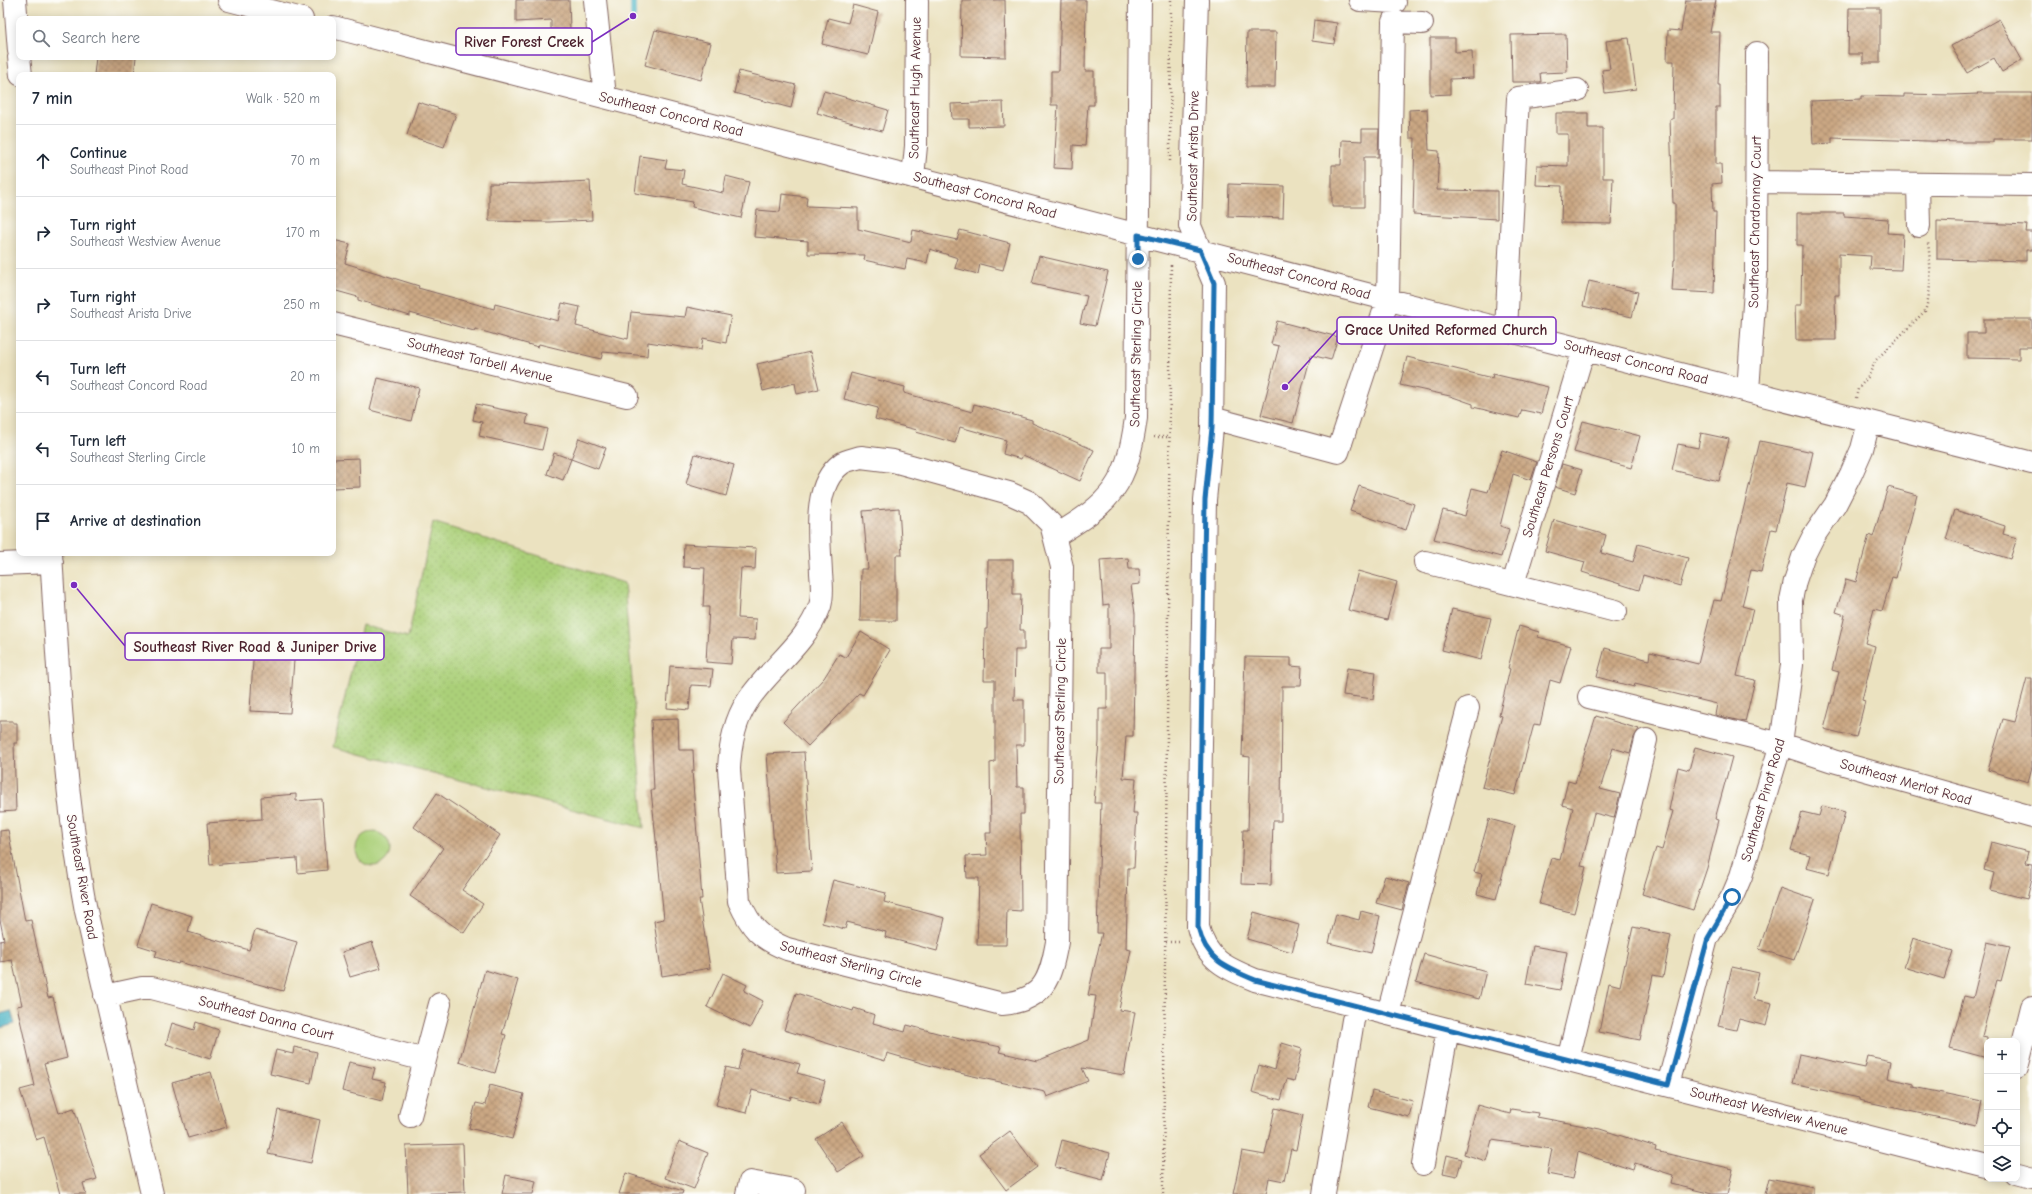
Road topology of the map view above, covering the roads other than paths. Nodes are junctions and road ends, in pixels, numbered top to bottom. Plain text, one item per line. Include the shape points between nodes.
1 (15, 0) edge
2 (228, 0) edge
3 (595, 0) edge
4 (917, 0) edge
5 (1140, 0) edge
6 (1197, 0) edge
7 (1360, 0) edge
8 (1395, 2) dead end
9 (16, 16) edge
10 (290, 16) edge
11 (1422, 23) dead end
12 (336, 28) edge
13 (1757, 53) dead end
14 (19, 60) edge
15 (21, 72) edge
16 (1577, 90) dead end
17 (605, 97) junction
18 (913, 176) junction
19 (1758, 182) junction
20 (1918, 184) junction
21 (2032, 185) edge
22 (1919, 226) road end
23 (1138, 235) junction
24 (1200, 250) junction
25 (1388, 299) junction
26 (336, 325) edge
27 (1506, 330) junction
28 (1584, 349) junction
29 (1748, 390) junction
30 (627, 396) dead end
31 (1212, 418) junction
32 (1861, 420) junction
33 (2032, 463) edge
34 (1055, 536) junction
35 (51, 558) edge
36 (1425, 562) dead end
37 (0, 564) edge
38 (1513, 584) junction
39 (1616, 611) dead end
40 (1589, 697) dead end
41 (1468, 708) dead end
42 (1646, 740) dead end
43 (1781, 744) junction
44 (2032, 817) edge
45 (1209, 953) joint
46 (105, 996) junction
47 (440, 1004) dead end
48 (1359, 1006) junction
49 (2032, 1007) edge
50 (1388, 1014) junction
51 (1448, 1029) junction
52 (2020, 1055) edge
53 (425, 1060) junction
54 (1568, 1060) junction
55 (1668, 1085) junction
56 (410, 1116) dead end
57 (1424, 1164) dead end
58 (1984, 1166) edge
59 (2020, 1175) edge
60 (2032, 1178) edge
61 (794, 1190) dead end
62 (152, 1194) edge
63 (747, 1194) edge
64 (1324, 1194) edge

1 - 9 street
2 - 10 street
3 - 17 street
4 - 18 street, Southeast Hugh Avenue via 916,146
5 - 23 street
6 - 24 street, Southeast Arista Drive via 1190,226
7 - 8 street
11 - 25 street via 1393,22
12 - 17 street, Southeast Concord Road
13 - 19 street, Southeast Chardonnay Court
14 - 15 street
16 - 27 street via 1518,98
17 - 18 street, Southeast Concord Road
18 - 23 street, Southeast Concord Road
19 - 20 street
19 - 29 street, Southeast Chardonnay Court via 1756,275
20 - 21 street
20 - 22 street
23 - 24 street, Southeast Concord Road
23 - 34 street, Southeast Sterling Circle via 1136,418 1131,448 1125,468 1109,498 1087,517
24 - 25 street, Southeast Concord Road
24 - 31 street, Southeast Arista Drive via 1214,283
25 - 27 street, Southeast Concord Road
25 - 31 street via 1338,452
26 - 30 street, Southeast Tarbell Avenue
27 - 28 street, Southeast Concord Road
28 - 29 street, Southeast Concord Road
28 - 38 street, Southeast Persons Court
29 - 32 street, Southeast Concord Road
31 - 45 street, Southeast Arista Drive via 1205,500 1198,927
32 - 33 street, Southeast Concord Road
32 - 43 street, Southeast Pinot Road via 1862,450 1835,505 1813,537 1795,581 1792,600 1792,665
34 - 34 street, Southeast Sterling Circle via 1062,567 1057,942 1047,979 1036,994 1019,1002 1002,1004 768,942 751,924 739,901 729,769 730,750 736,724 747,702 801,638 812,623 820,605 822,587 819,508 827,480 841,464 861,457 893,461 1009,493 1029,502 1050,524
35 - 37 street
35 - 46 street, Southeast River Road via 61,724 69,804 84,904
36 - 38 street
38 - 39 street
40 - 43 street, Southeast Merlot Road
41 - 50 street
42 - 54 street
43 - 44 street, Southeast Merlot Road
43 - 55 street, Southeast Pinot Road via 1741,876 1708,938
45 - 48 street, Southeast Westview Avenue via 1228,968 1255,980
46 - 53 street, Southeast Danna Court via 152,988
46 - 62 street, Southeast River Road
47 - 53 street
48 - 50 street, Southeast Westview Avenue
48 - 64 street via 1353,1020
49 - 52 street
50 - 51 street, Southeast Westview Avenue
51 - 54 street, Southeast Westview Avenue
51 - 57 street
53 - 56 street
54 - 55 street, Southeast Westview Avenue
55 - 58 street, Southeast Westview Avenue
59 - 60 street
61 - 63 street via 750,1182

